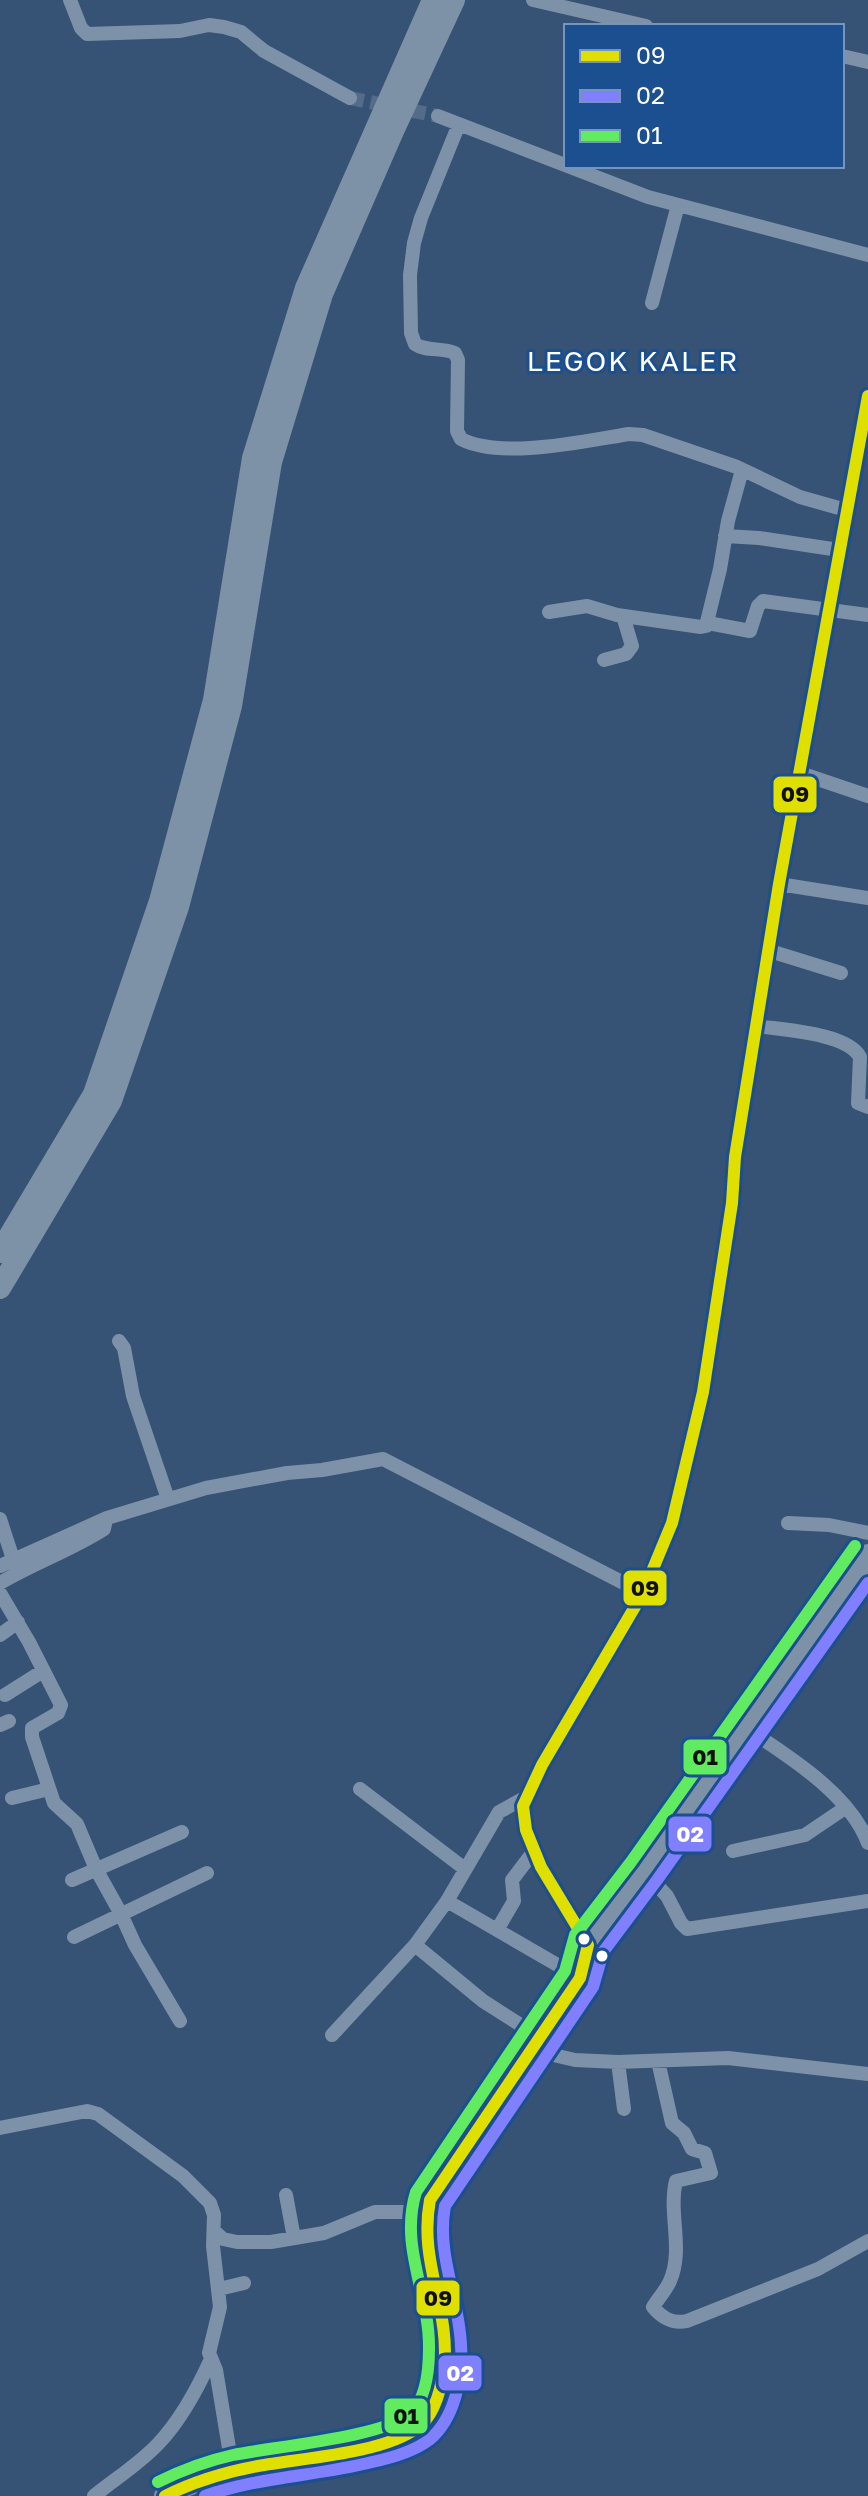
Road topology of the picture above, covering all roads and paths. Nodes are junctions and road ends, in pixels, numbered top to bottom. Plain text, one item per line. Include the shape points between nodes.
1 (70, 0) edge
2 (433, 0) edge
3 (454, 0) edge
4 (533, 0) edge
5 (637, 24) edge
6 (844, 56) edge
7 (868, 62) edge
8 (350, 98) tunnel mouth
9 (438, 116) tunnel mouth
10 (459, 124) junction
11 (564, 165) edge
12 (573, 168) edge
13 (678, 205) junction
14 (868, 255) edge
15 (652, 303) dead end
16 (868, 396) edge
17 (742, 470) junction
18 (846, 510) junction
19 (725, 536) junction
20 (839, 550) junction
21 (828, 610) junction
22 (549, 612) dead end
23 (868, 615) edge
24 (623, 616) junction
25 (708, 623) junction
26 (604, 660) dead end
27 (800, 773) junction
28 (868, 796) edge
29 (779, 884) junction
30 (868, 898) edge
31 (770, 951) junction
32 (841, 973) dead end
33 (757, 1026) junction
34 (868, 1107) edge
35 (0, 1252) edge
36 (0, 1288) edge
37 (119, 1341) dead end
38 (168, 1499) junction
39 (107, 1518) junction
40 (0, 1519) edge
41 (788, 1523) dead end
42 (868, 1533) edge
43 (868, 1555) edge
44 (6, 1562) edge
45 (0, 1583) edge
46 (0, 1593) edge
47 (643, 1593) junction
48 (18, 1622) junction
49 (0, 1635) edge
50 (43, 1671) junction
51 (5, 1695) dead end
52 (746, 1728) junction
53 (49, 1789) junction
54 (360, 1789) dead end
55 (526, 1797) junction
56 (12, 1798) dead end
57 (845, 1808) junction
58 (182, 1832) dead end
59 (867, 1837) edge
60 (534, 1851) junction
61 (733, 1851) dead end
62 (96, 1869) junction
63 (465, 1869) junction
64 (644, 1871) junction
65 (207, 1873) dead end
66 (72, 1880) dead end
67 (447, 1901) junction
68 (868, 1901) edge
69 (121, 1914) junction
70 (497, 1930) junction
71 (74, 1937) dead end
72 (415, 1945) junction
73 (588, 1945) junction
74 (580, 1978) junction
75 (180, 2021) dead end
76 (332, 2035) dead end
77 (536, 2044) junction
78 (658, 2061) junction
79 (618, 2062) junction
80 (868, 2074) edge
81 (624, 2109) dead end
82 (0, 2128) edge
83 (437, 2187) junction
84 (286, 2195) dead end
85 (214, 2231) junction
86 (294, 2238) junction
87 (868, 2241) edge
88 (244, 2283) dead end
89 (219, 2289) junction
90 (211, 2359) junction
91 (233, 2472) junction
92 (94, 2496) edge
93 (165, 2496) edge

1 - 8 street via 87,34 224,27
2 - 35 highway via 306,288 279,373 253,458 214,700 160,901 100,1079
3 - 36 highway via 322,294 271,462 227,722 178,907 111,1101
4 - 5 street
6 - 7 street
9 - 10 street
10 - 11 street
10 - 17 street via 421,218 410,275 415,344 448,350 458,360 461,439 524,449 643,435
12 - 13 street
13 - 14 street
13 - 15 street
16 - 18 street
17 - 18 street via 800,497
17 - 19 street
18 - 20 street
19 - 20 street
19 - 25 street
20 - 21 street
21 - 23 street
21 - 25 street via 763,601 750,631
21 - 27 street
22 - 24 street via 587,606
24 - 25 street via 701,627
24 - 26 street via 632,646 626,654
27 - 28 street
27 - 29 street
29 - 30 street
29 - 31 street
31 - 32 street
31 - 33 street
33 - 34 street via 852,1046 860,1057 858,1103
33 - 47 street via 703,1392 672,1523
37 - 38 street
38 - 39 street
38 - 47 street via 383,1459
39 - 44 street
39 - 45 street via 104,1529 83,1542
40 - 44 street
41 - 42 street
43 - 52 highway
46 - 48 street
47 - 55 street
48 - 49 street
48 - 50 street
50 - 51 street
50 - 53 street via 61,1705 58,1713 32,1728
52 - 57 street via 790,1757
52 - 64 highway
53 - 56 street
53 - 62 street via 54,1803 77,1824
54 - 63 street
55 - 60 street via 523,1818
55 - 63 street via 499,1812
57 - 59 street
57 - 61 street via 805,1835
58 - 62 street
60 - 70 street via 512,1880 514,1901
60 - 73 street
62 - 66 street
62 - 69 street
63 - 67 street
64 - 68 street via 687,1929
64 - 73 highway
65 - 69 street
67 - 70 street
67 - 72 street
69 - 71 street
69 - 75 street
70 - 74 street
72 - 76 street
72 - 77 street
73 - 74 highway
74 - 77 highway
77 - 79 street via 575,2060
77 - 83 highway
78 - 79 street
78 - 80 street via 728,2058
78 - 87 street via 672,2123 692,2149 705,2153 711,2173 676,2181 677,2242 671,2279 653,2307 657,2311 673,2323 687,2321 818,2269
79 - 81 street
82 - 85 street via 87,2111 107,2118 210,2203
83 - 86 street via 407,2212 375,2212 332,2231
83 - 91 highway via 425,2227 445,2363 432,2412 418,2428 376,2445
84 - 86 street
85 - 86 street via 237,2242
85 - 89 street
88 - 89 street
89 - 90 street
90 - 91 street
90 - 92 street via 171,2430
91 - 93 highway

